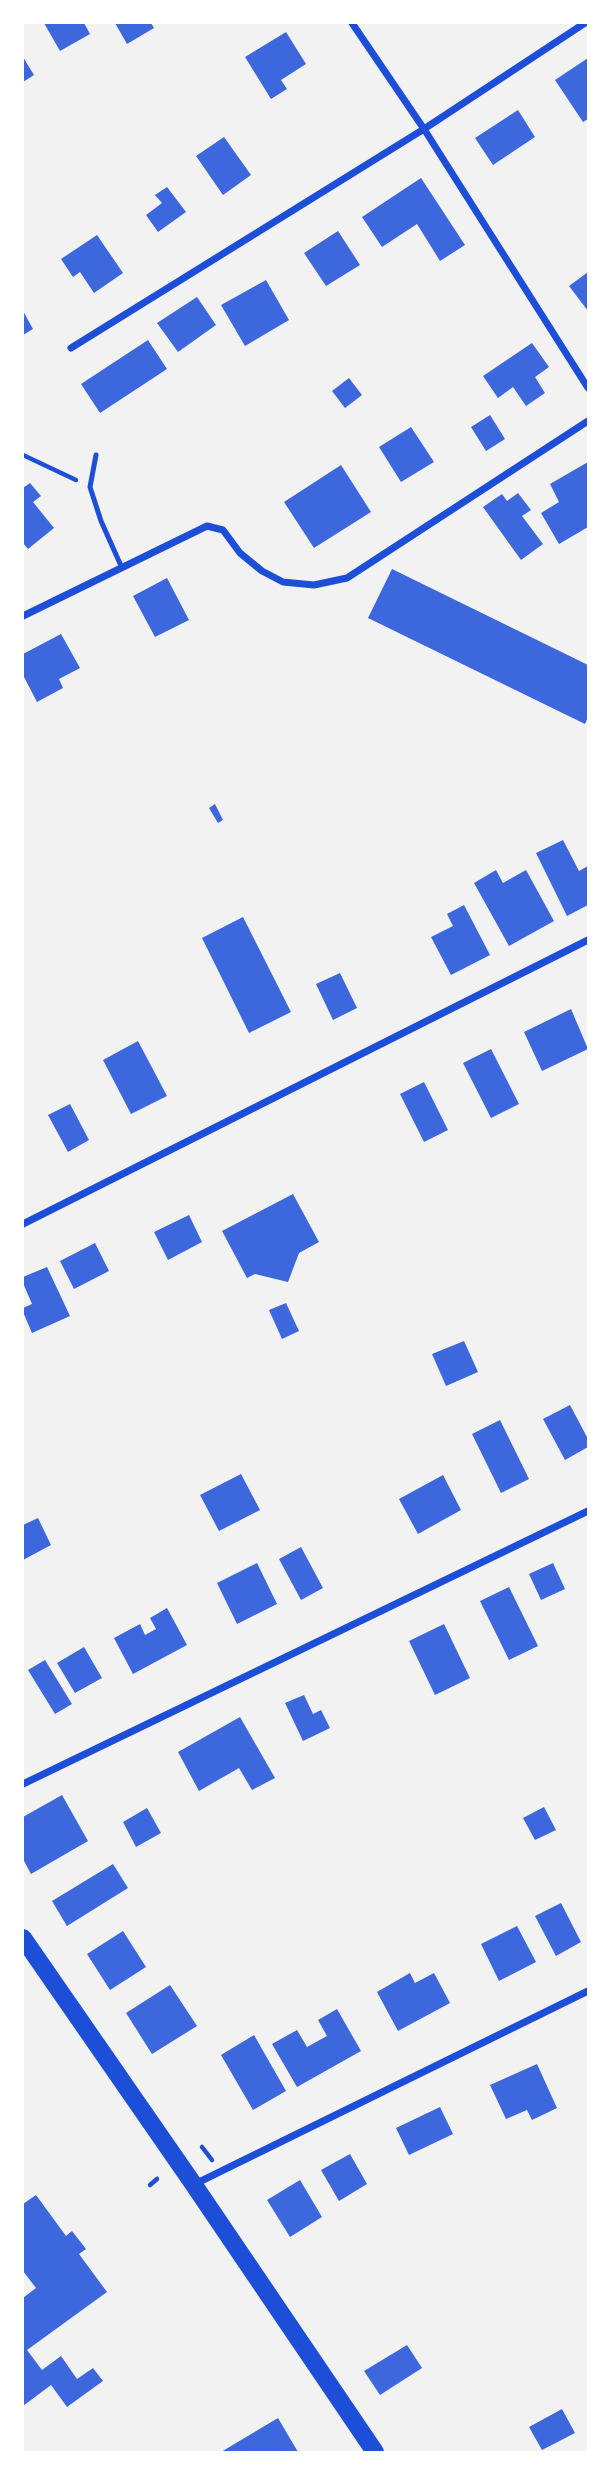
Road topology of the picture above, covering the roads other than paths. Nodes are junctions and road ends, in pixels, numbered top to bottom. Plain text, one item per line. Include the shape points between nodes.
1 (352, 23) edge
2 (586, 23) edge
3 (424, 129) junction
4 (71, 348) dead end
5 (588, 388) edge
6 (588, 421) edge
7 (96, 455) dead end
8 (121, 568) junction
9 (23, 616) edge
10 (588, 940) edge
11 (23, 1224) edge
12 (588, 1511) edge
13 (23, 1784) edge
14 (23, 1938) edge
15 (588, 1991) edge
16 (194, 2185) junction
17 (375, 2452) edge

1 - 3 street
2 - 3 street
3 - 4 street
3 - 5 street
6 - 8 street via 347,578 314,585 284,582 240,553 223,530 207,526
7 - 8 lane via 90,487
8 - 9 street
10 - 11 street
12 - 13 street
14 - 16 main road
15 - 16 street
16 - 17 main road

